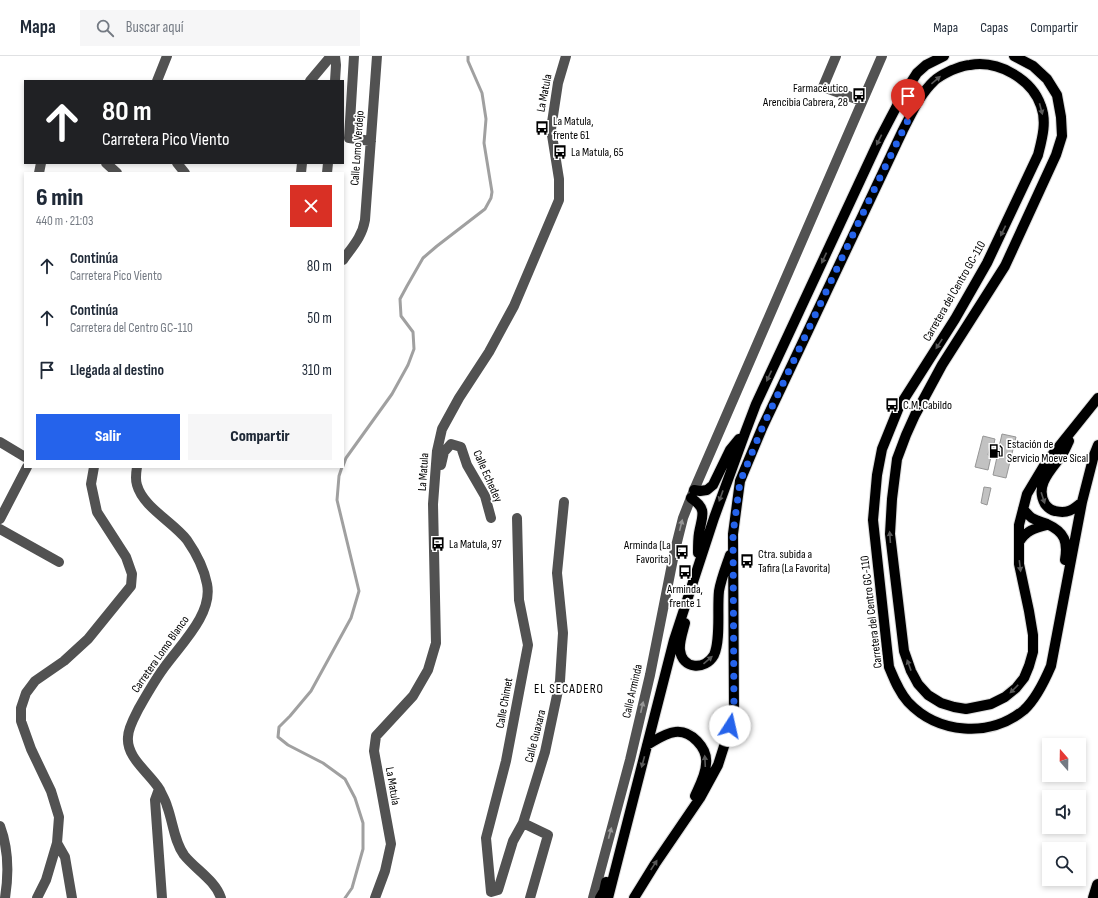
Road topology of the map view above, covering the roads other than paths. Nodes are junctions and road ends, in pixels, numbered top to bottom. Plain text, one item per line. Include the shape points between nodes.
1 (167, 56) edge
2 (331, 56) edge
3 (335, 56) edge
4 (354, 56) edge
5 (377, 56) edge
6 (566, 56) edge
7 (836, 56) edge
8 (882, 56) edge
9 (944, 56) edge
10 (1018, 58) edge
11 (157, 80) edge
12 (311, 80) edge
13 (335, 80) edge
14 (862, 101) junction
15 (371, 141) junction
16 (107, 164) edge
17 (178, 164) edge
18 (116, 172) edge
19 (184, 172) edge
20 (344, 259) edge
21 (1098, 398) edge
22 (1075, 426) junction
23 (745, 433) junction
24 (0, 442) edge
25 (1098, 445) edge
26 (24, 456) edge
27 (26, 468) edge
28 (94, 468) edge
29 (137, 468) edge
30 (692, 494) junction
31 (564, 502) dead end
32 (1082, 502) junction
33 (433, 504) junction
34 (1023, 509) junction
35 (491, 518) dead end
36 (517, 518) dead end
37 (0, 520) edge
38 (1047, 524) junction
39 (0, 529) edge
40 (733, 539) junction
41 (1019, 542) junction
42 (58, 562) dead end
43 (697, 568) junction
44 (1066, 592) junction
45 (647, 745) junction
46 (638, 779) junction
47 (159, 789) junction
48 (523, 823) junction
49 (683, 823) junction
50 (0, 826) edge
51 (57, 843) junction
52 (1098, 886) edge
53 (491, 892) joint
54 (5, 898) edge
55 (37, 898) edge
56 (72, 898) edge
57 (162, 898) edge
58 (221, 898) edge
59 (375, 898) edge
60 (530, 898) edge
61 (593, 898) edge
62 (600, 898) edge
63 (608, 898) edge
64 (634, 898) edge
65 (1094, 898) edge

1 - 11 street
2 - 12 street
3 - 13 street
4 - 15 street via 349,138
5 - 15 street, Calle Lomo Verdejo
6 - 33 street, La Matula via 558,83 551,129 559,179 559,200 514,306 442,429 437,451
7 - 14 street via 823,87
8 - 14 street, Calle Arminda
9 -> 23 main road via 917,73 901,98 880,138
41 -> 10 main road via 1019,564 1033,635 1030,666 1016,688 1006,697 991,704 966,709 941,703 928,695 918,684 904,651 890,534 892,499 897,459 915,415 942,365 1005,266 1056,155 1062,136 1057,95 1047,78
14 - 30 street, Calle Arminda
15 - 20 street, Calle Lomo Verdejo via 363,230
16 - 18 street
17 - 19 street
21 - 22 main road
22 -> 32 main road via 1063,453 1046,476 1041,492 1048,508 1053,511 1073,510
22 - 34 main road via 1045,464 1027,494
23 - 30 main road via 730,450 713,485 707,490
23 -> 43 main road
24 - 26 street
25 - 32 main road, Carretera del Centro GC-110
27 - 37 street
28 - 51 street via 91,484 97,512 126,557 132,574 131,586 88,640 36,681 26,693 21,708 21,721 51,791 59,817
29 - 47 street, Carretera Lomo Blanco via 136,484 143,498 186,540 202,566 208,585 207,604 201,616 143,700 128,736 130,751
30 - 43 main road via 702,508 704,516 699,533
61 -> 30 street, Calle Arminda via 650,674 674,554
31 - 48 street, Calle Guaxara via 557,573 563,633 560,681 545,752
32 - 44 main road, Carretera del Centro GC-110
33 - 35 street, Calle Echedey via 444,452 451,444 461,447 467,465 485,496
33 - 59 street, La Matula via 436,643 428,670 413,696 376,736 374,751 391,844
34 - 38 main road via 1031,518
34 - 41 main road via 1019,525
36 - 53 street, Calle Chimet via 518,600 528,645 506,761 486,838
38 - 41 main road via 1029,530
38 - 44 main road via 1059,531 1066,543
39 - 42 street
43 -> 40 main road via 680,649 683,659 693,666 709,661 717,645 719,592
40 -> 44 main road, Carretera del Centro GC-110 via 740,482 763,426 918,101 934,80 946,73 970,65 984,64 1013,74 1026,83 1035,94 1044,120 1042,136 1038,155 987,263 899,407 882,449 873,520 888,667 908,701 933,721 954,728 972,730 1007,721 1024,709 1045,681 1051,666
40 - 49 main road via 734,712 718,764
43 - 45 main road via 674,640
45 -> 46 main road
49 -> 45 main road via 706,764 701,746 688,734 676,732 664,735
46 - 62 main road
46 - 63 main road
47 - 57 street via 156,800
47 - 58 street, Carretera Lomo Blanco via 184,854 219,892
48 - 53 street, Calle Guaxara via 513,841 498,890
48 - 60 street via 548,835
64 -> 49 main road
50 - 54 street via 8,867
51 - 55 street via 46,880
51 - 56 street via 65,857
52 - 65 highway

